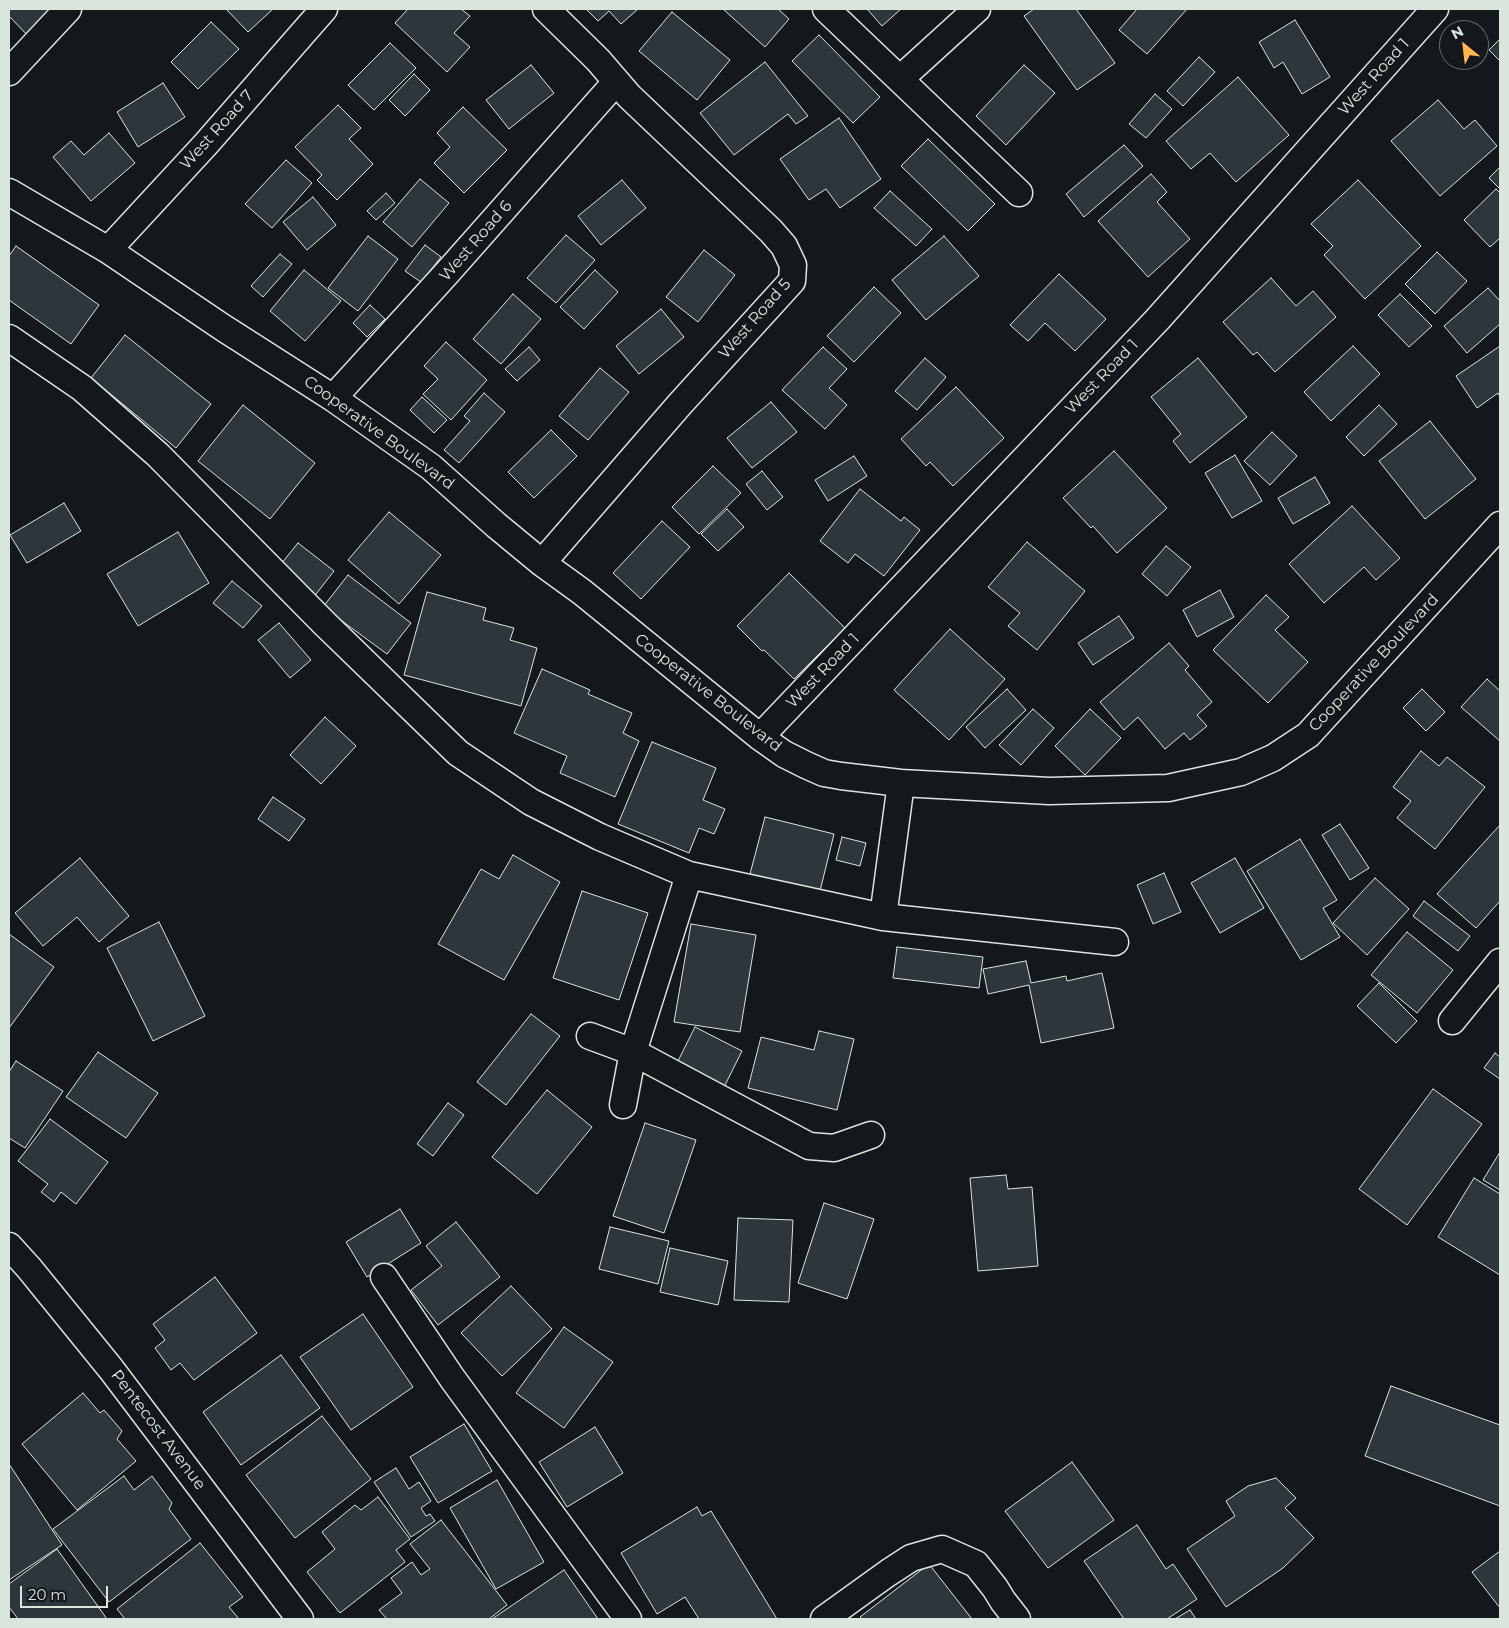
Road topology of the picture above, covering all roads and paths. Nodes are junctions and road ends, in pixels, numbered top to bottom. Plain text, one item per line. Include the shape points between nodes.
1 (68, 9) edge
2 (324, 9) edge
3 (546, 9) edge
4 (826, 9) edge
5 (977, 9) edge
6 (1435, 9) edge
7 (9, 72) edge
8 (900, 79) junction
9 (616, 82) junction
10 (9, 192) edge
11 (1019, 192) dead end
12 (108, 250) junction
13 (9, 338) edge
14 (334, 398) junction
15 (1500, 525) edge
16 (542, 564) junction
17 (760, 737) junction
18 (901, 783) junction
19 (689, 875) junction
20 (883, 918) junction
21 (1116, 942) dead end
22 (1500, 962) edge
23 (1452, 1021) dead end
24 (590, 1036) dead end
25 (633, 1052) junction
26 (623, 1105) dead end
27 (871, 1135) dead end
28 (9, 1246) edge
29 (384, 1277) dead end
30 (300, 1619) edge
31 (628, 1619) edge
32 (824, 1619) edge
33 (1017, 1619) edge

1 - 7 street
2 - 12 street, West Road 7
3 - 9 street
4 - 8 street
5 - 8 street
6 - 17 street, West Road 1 via 1157,320
8 - 11 street
9 - 14 street, West Road 6
9 - 16 street, West Road 5 via 784,246 793,265 792,281 680,404
10 - 12 street, Cooperative Boulevard
12 - 14 street, Cooperative Boulevard
13 - 19 street via 82,388 158,455 324,624 458,753 532,802 600,837
14 - 16 street, Cooperative Boulevard via 431,467
15 - 18 street, Cooperative Boulevard via 1308,735 1273,758 1241,772 1168,788 1049,791
16 - 17 street, Cooperative Boulevard via 582,592
17 - 18 street, Cooperative Boulevard via 784,754 824,773
18 - 20 street
19 - 20 street
19 - 25 street
20 - 21 street
22 - 23 street
24 - 25 street
25 - 26 street
25 - 27 street via 809,1146 834,1148
28 - 30 street, Pentecost Avenue via 111,1369
29 - 31 street via 452,1378
32 - 33 street via 911,1558 942,1549 976,1564

